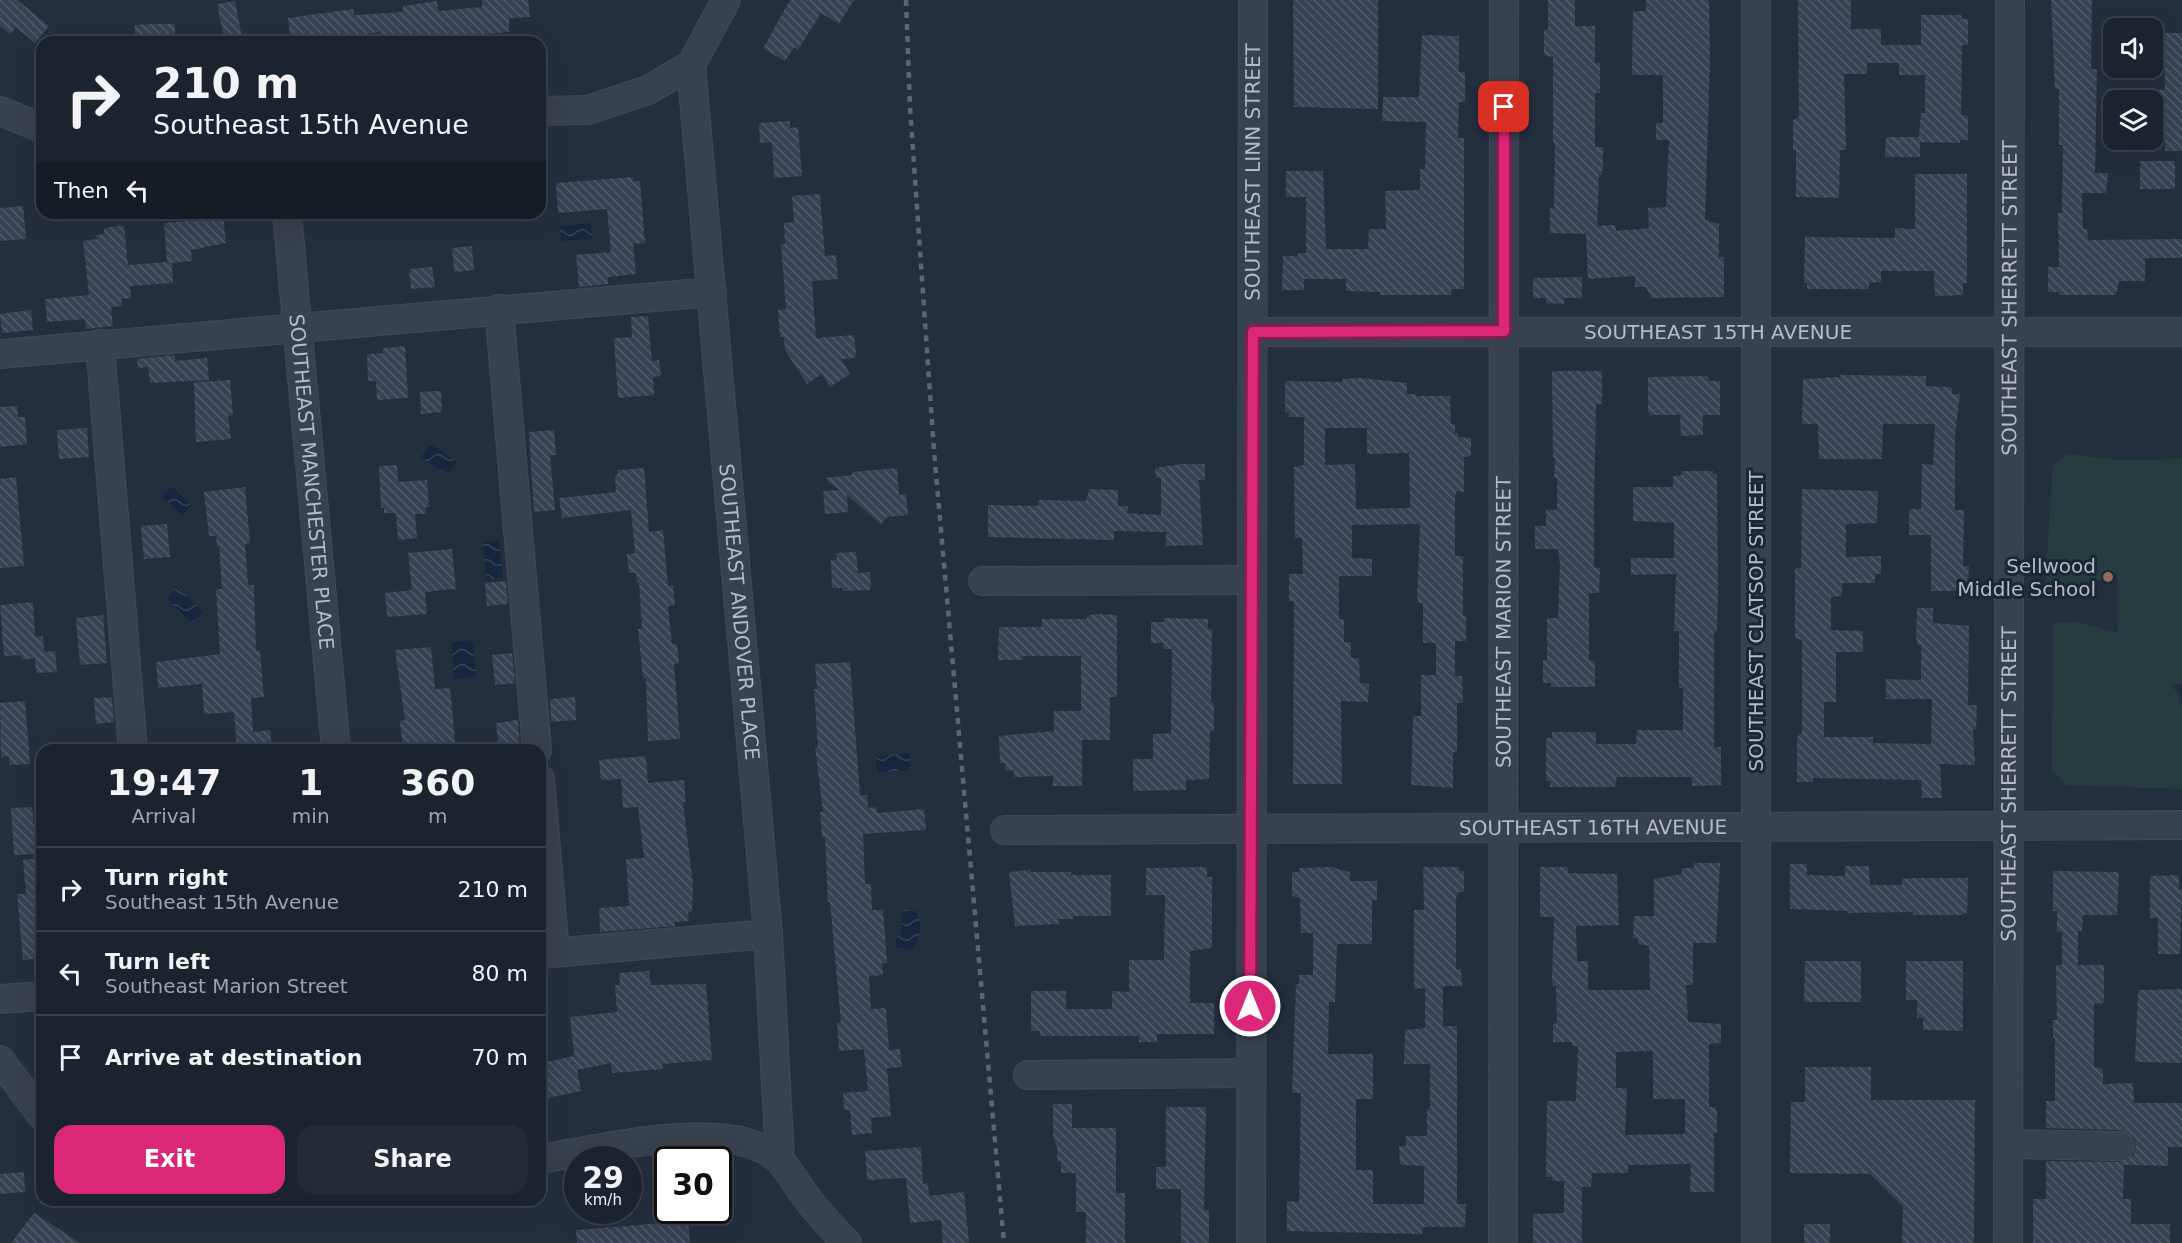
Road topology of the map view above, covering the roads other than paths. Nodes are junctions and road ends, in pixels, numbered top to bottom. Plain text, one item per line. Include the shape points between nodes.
1 (726, 0) edge
2 (1253, 0) edge
3 (1504, 0) edge
4 (1756, 0) edge
5 (2010, 0) edge
6 (691, 65) junction
7 (0, 111) edge
8 (546, 111) edge
9 (36, 126) edge
10 (288, 219) edge
11 (712, 291) junction
12 (499, 309) junction
13 (298, 326) junction
14 (1504, 331) junction
15 (1758, 331) junction
16 (1253, 332) junction
17 (2182, 332) edge
18 (2009, 333) junction
19 (100, 344) junction
20 (0, 354) edge
21 (983, 580) dead end
22 (1251, 580) junction
23 (133, 744) edge
24 (335, 744) edge
25 (536, 744) edge
26 (2010, 824) junction
27 (2182, 825) edge
28 (1250, 828) junction
29 (1504, 828) junction
30 (1755, 829) junction
31 (1005, 830) dead end
32 (546, 910) edge
33 (768, 934) junction
34 (548, 953) edge
35 (36, 996) edge
36 (0, 999) edge
37 (0, 1060) edge
38 (1251, 1073) junction
39 (1028, 1075) dead end
40 (36, 1108) edge
41 (2009, 1144) junction
42 (2120, 1146) dead end
43 (546, 1158) edge
44 (780, 1160) junction
45 (847, 1243) edge
46 (1251, 1243) edge
47 (1503, 1243) edge
48 (1756, 1243) edge
49 (2008, 1243) edge

1 - 6 street
2 - 16 street, SOUTHEAST LINN STREET
3 - 14 street, SOUTHEAST MARION STREET
4 - 15 street, SOUTHEAST CLATSOP STREET
5 - 18 street, SOUTHEAST SHERRETT STREET
6 - 8 street via 648,90 588,110
6 - 11 street, SOUTHEAST ANDOVER PLACE
7 - 9 street
10 - 13 street, SOUTHEAST MANCHESTER PLACE
11 - 12 street
11 - 33 street, SOUTHEAST ANDOVER PLACE
12 - 13 street
12 - 25 street
13 - 19 street
13 - 24 street, SOUTHEAST MANCHESTER PLACE
14 - 15 street, SOUTHEAST 15TH AVENUE
14 - 16 street, SOUTHEAST 15TH AVENUE
14 - 29 street, SOUTHEAST MARION STREET
15 - 18 street, SOUTHEAST 15TH AVENUE
15 - 30 street, SOUTHEAST CLATSOP STREET
16 - 22 street, SOUTHEAST LINN STREET
17 - 18 street, SOUTHEAST 15TH AVENUE
18 - 26 street, SOUTHEAST SHERRETT STREET
19 - 20 street
19 - 23 street
21 - 22 street
22 - 28 street, SOUTHEAST LINN STREET
26 - 27 street, SOUTHEAST 16TH AVENUE
26 - 30 street, SOUTHEAST 16TH AVENUE
26 - 41 street, SOUTHEAST SHERRETT STREET
28 - 29 street, SOUTHEAST 16TH AVENUE
28 - 31 street, SOUTHEAST 16TH AVENUE
28 - 38 street, SOUTHEAST LINN STREET
29 - 30 street, SOUTHEAST 16TH AVENUE
29 - 47 street, SOUTHEAST MARION STREET
30 - 48 street, SOUTHEAST CLATSOP STREET
32 - 34 street
33 - 34 street
33 - 44 street, SOUTHEAST ANDOVER PLACE
35 - 36 street
37 - 40 street
38 - 39 street
38 - 46 street, SOUTHEAST LINN STREET
41 - 42 street
41 - 49 street, SOUTHEAST SHERRETT STREET
43 - 44 street via 706,1136 735,1139
44 - 45 street via 822,1218

